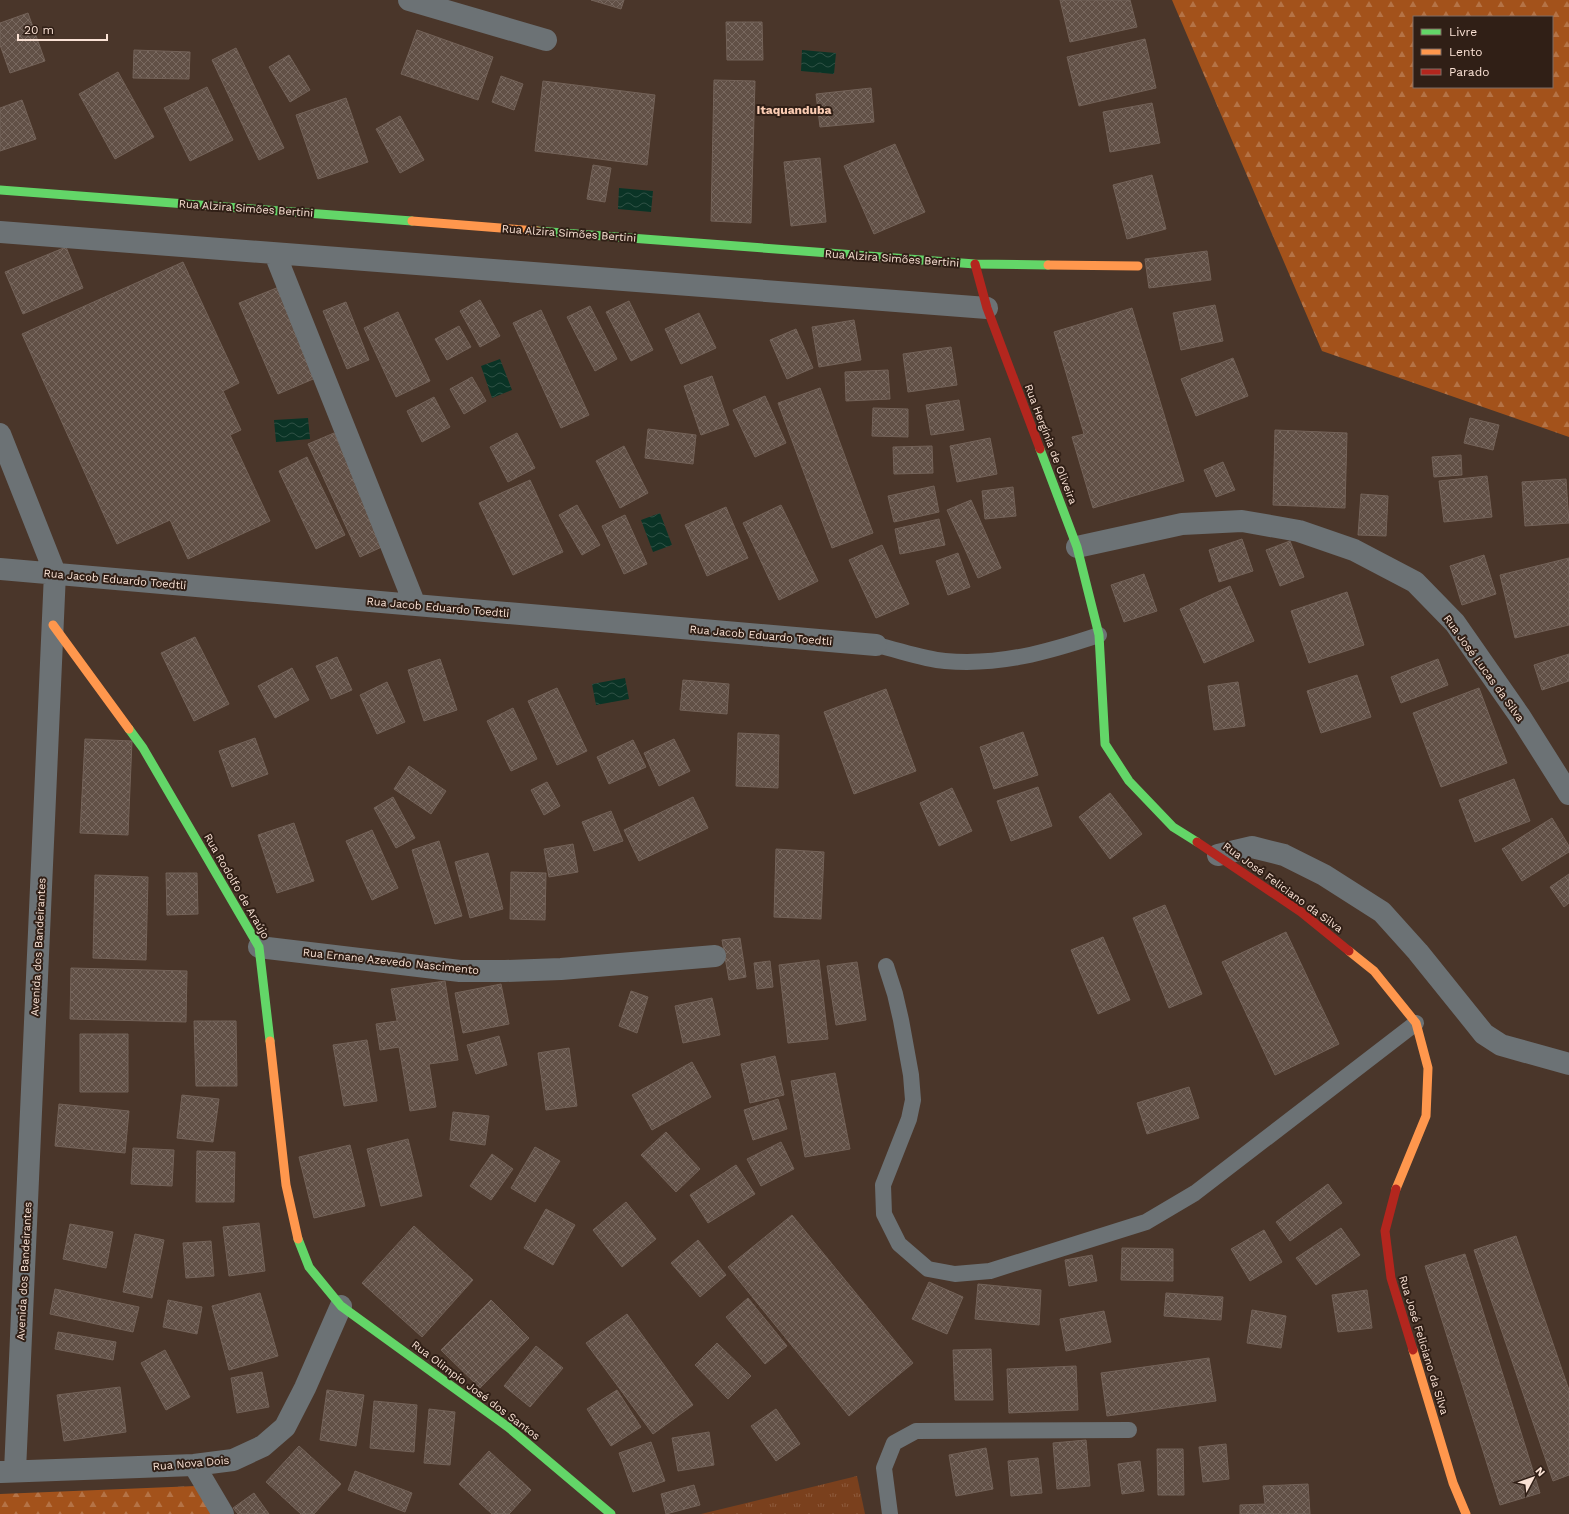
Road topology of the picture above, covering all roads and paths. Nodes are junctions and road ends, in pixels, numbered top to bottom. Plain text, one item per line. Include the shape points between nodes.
1 (409, 0) edge
2 (546, 40) dead end
3 (0, 190) edge
4 (0, 232) edge
5 (275, 254) junction
6 (975, 264) junction
7 (1138, 266) dead end
8 (987, 308) junction
9 (0, 434) edge
10 (1077, 547) junction
11 (0, 569) edge
12 (55, 573) junction
13 (415, 605) junction
14 (53, 625) junction
15 (1099, 635) junction
16 (876, 645) joint
17 (1569, 794) edge
18 (1218, 855) junction
19 (259, 947) junction
20 (715, 956) dead end
21 (886, 966) dead end
22 (1416, 1022) junction
23 (1569, 1064) edge
24 (341, 1306) junction
25 (1130, 1430) dead end
26 (194, 1465) junction
27 (8, 1472) edge
28 (223, 1514) edge
29 (611, 1514) edge
30 (890, 1514) edge
31 (1466, 1514) edge

1 - 2 street
3 - 6 street, Rua Alzira Simões Bertini
4 - 5 street
5 - 8 street
5 - 13 street
6 - 7 street, Rua Alzira Simões Bertini
6 - 8 street, Rua Hergínia de Oliveira
8 - 10 street, Rua Hergínia de Oliveira
9 - 12 street, Avenida dos Bandeirantes
10 - 15 street, Rua Hergínia de Oliveira
10 - 17 street, Rua José Lucas da Silva via 1182,524 1242,521 1299,530 1354,550 1415,582 1454,623 1519,715
11 - 12 street, Rua Jacob Eduardo Toedtli
12 - 13 street, Rua Jacob Eduardo Toedtli
12 - 14 street, Avenida dos Bandeirantes
13 - 16 street, Rua Jacob Eduardo Toedtli
14 - 19 street, Rua Rodolfo de Araújo via 143,748
14 - 27 street, Avenida dos Bandeirantes
15 - 16 lane via 1022,658 979,663 943,661
15 - 18 street, Rua José Feliciano da Silva via 1105,744 1129,781 1173,827
18 - 22 street, Rua José Feliciano da Silva via 1301,912 1374,971
18 - 23 street via 1252,847 1284,855 1324,875 1382,912 1484,1034 1501,1045
19 - 20 street, Rua Ernane Azevedo Nascimento via 460,971 505,972
19 - 24 street, Rua Rodolfo de Araújo via 286,1185 295,1230 309,1267
21 - 22 lane via 901,1020 913,1100 909,1119 882,1185 884,1214 899,1244 928,1269 955,1274 990,1271 1146,1222 1195,1193
22 - 31 street, Rua José Feliciano da Silva via 1428,1068 1426,1116 1395,1192 1385,1231 1391,1278 1453,1483
24 - 26 street, Rua Nova Dois via 306,1388 285,1427 263,1446 233,1460
24 - 29 street, Rua Olimpio José dos Santos via 508,1427
25 - 30 lane via 916,1431 894,1443 884,1468
26 - 27 street, Rua Nova Dois
26 - 28 street

